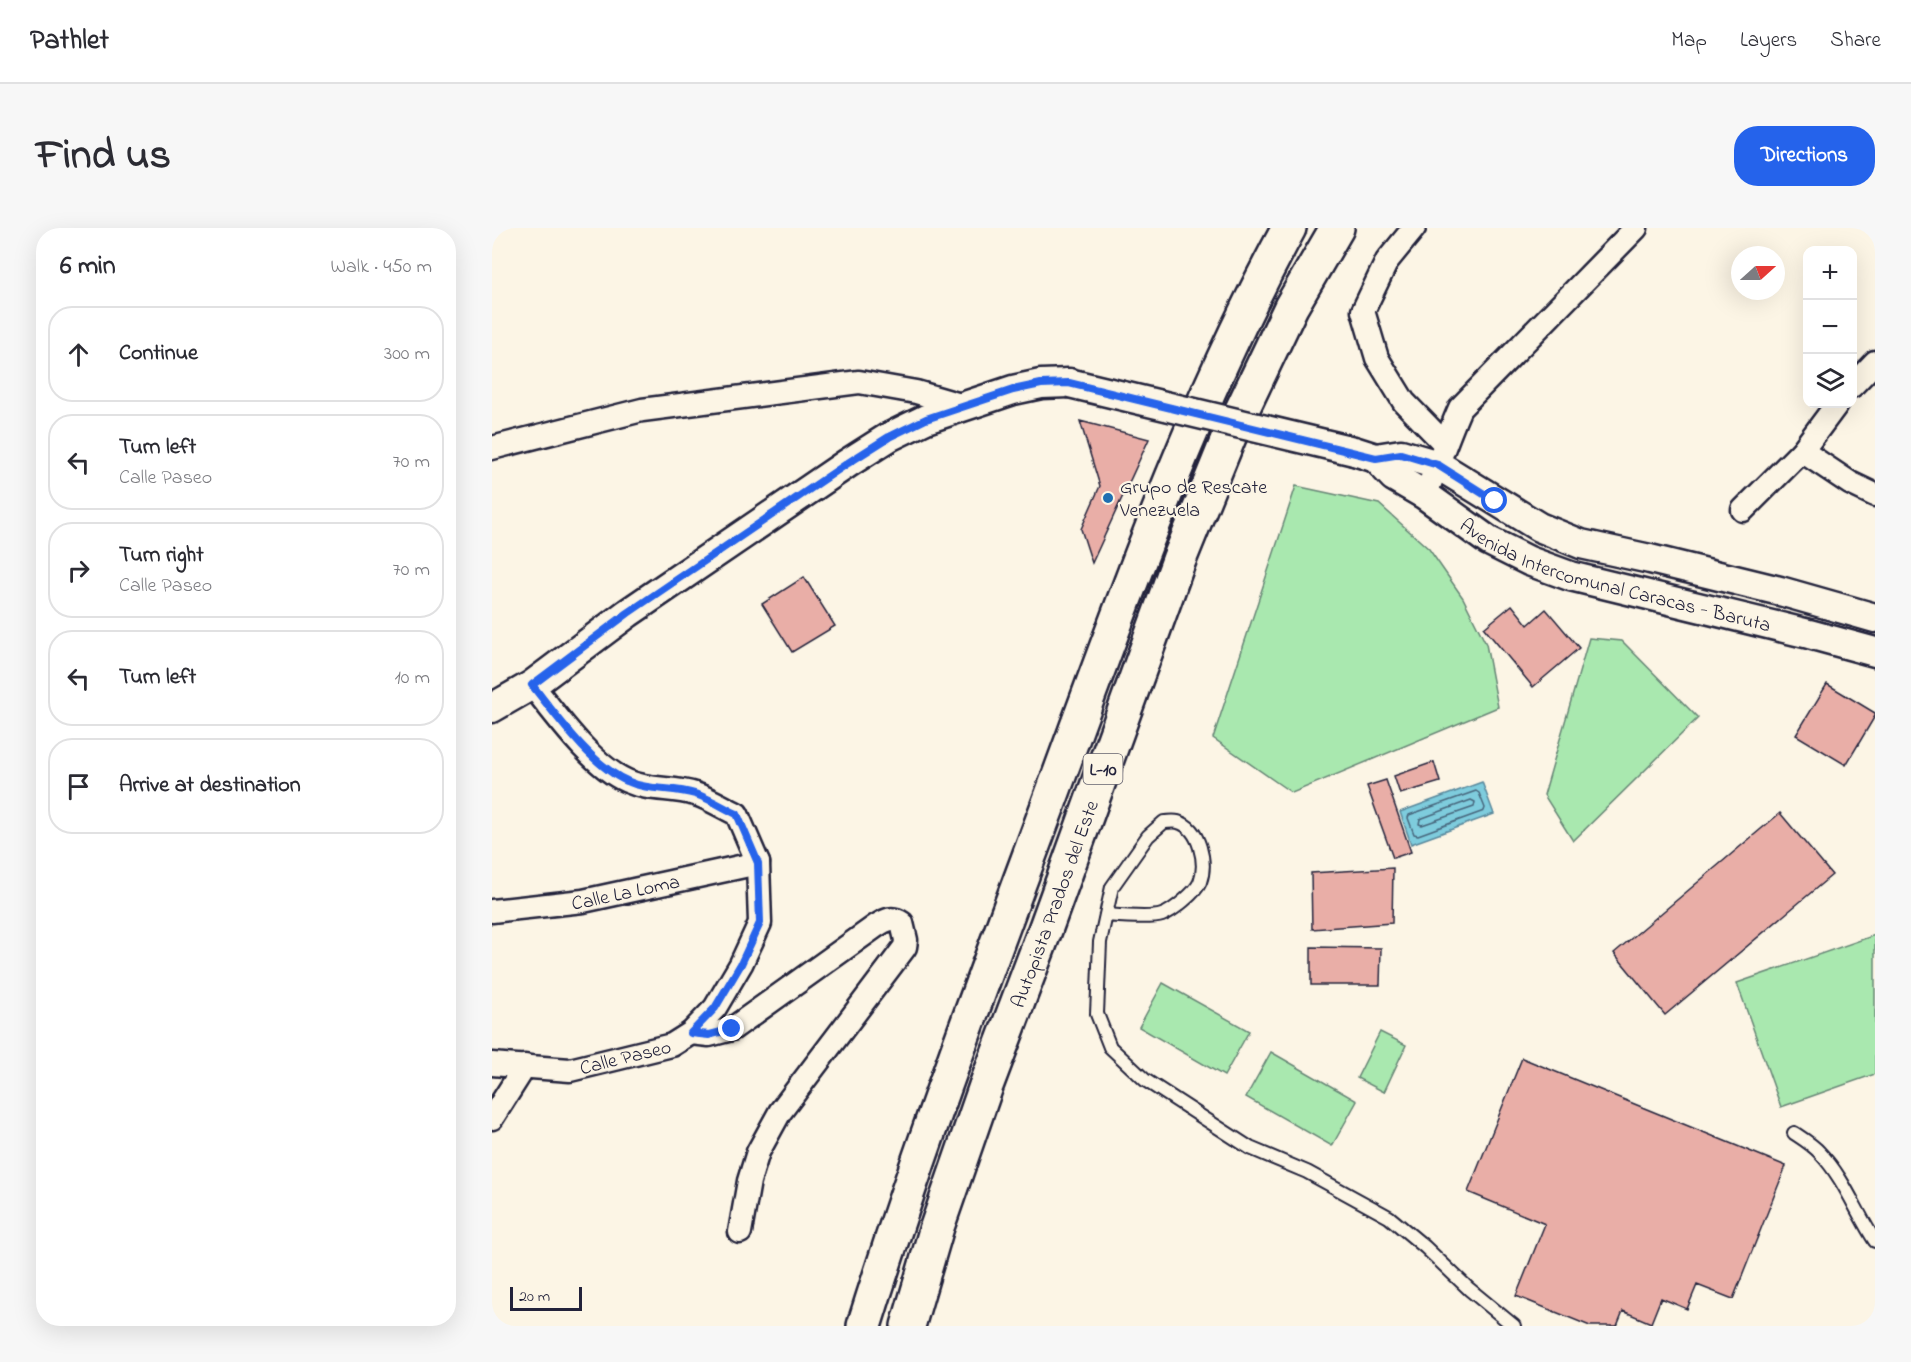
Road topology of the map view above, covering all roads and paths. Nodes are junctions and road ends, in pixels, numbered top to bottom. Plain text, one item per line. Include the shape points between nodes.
1 (1289, 228) edge
2 (1336, 228) edge
3 (1414, 228) edge
4 (1636, 228) edge
5 (1875, 362) edge
6 (1857, 381) edge
7 (964, 406) junction
8 (1834, 408) edge
9 (492, 448) edge
10 (1802, 451) junction
11 (1365, 454) junction
12 (1441, 454) junction
13 (1425, 495) junction
14 (1875, 495) edge
15 (1743, 510) dead end
16 (1875, 618) edge
17 (1875, 652) edge
18 (532, 685) junction
19 (492, 708) edge
20 (758, 863) junction
21 (492, 911) edge
22 (1106, 915) junction
23 (691, 1033) junction
24 (492, 1065) edge
25 (525, 1066) junction
26 (492, 1118) edge
27 (1794, 1132) dead end
28 (740, 1232) dead end
29 (1875, 1241) edge
30 (864, 1326) edge
31 (908, 1326) edge
32 (1514, 1326) edge

1 - 30 highway, Autopista Prados del Este / L-10 via 1252,294 1162,499 1003,928 891,1239
2 - 31 highway, Autopista Prados del Este / L-10 via 1291,307 1234,426 1179,560 986,1086 937,1227
3 - 12 street via 1388,261 1363,311 1377,358
4 - 12 street via 1460,408
5 - 6 street
7 - 9 street via 859,382 642,410
7 - 11 street, Avenida Intercomunal Caracas - Baruta, bridge via 1013,390 1069,383
7 - 18 street, Avenida Intercomunal Caracas - Baruta via 889,437 848,463 628,613
8 - 10 street
10 - 14 street
10 - 15 street
11 - 12 street, Avenida Intercomunal Caracas - Baruta
11 - 13 street, Avenida Intercomunal Caracas - Baruta
12 - 13 street
12 - 16 street, Avenida Intercomunal Caracas - Baruta via 1539,527 1581,544
13 - 17 street, Avenida Intercomunal Caracas - Baruta via 1489,542 1570,576
18 - 19 street, Avenida Intercomunal Caracas - Baruta
18 - 20 street, Calle Paseo via 577,741 626,781 695,794 737,814
20 - 21 street, Calle La Loma via 583,901
20 - 23 street, Calle Paseo via 760,923 715,1008
22 - 22 lane via 1161,916 1185,900 1200,883 1203,863 1197,837 1179,822 1164,822 1148,836 1112,887
22 - 32 lane via 1100,942 1097,1014 1110,1047 1145,1080 1250,1148 1307,1172 1389,1217
23 - 25 street, Calle Paseo via 672,1045 570,1070
23 - 28 street via 709,1035 732,1029 876,926 896,918 902,923 905,947 780,1112 758,1152 748,1182
24 - 25 street, Calle Paseo
25 - 26 street
27 - 29 lane via 1820,1152

